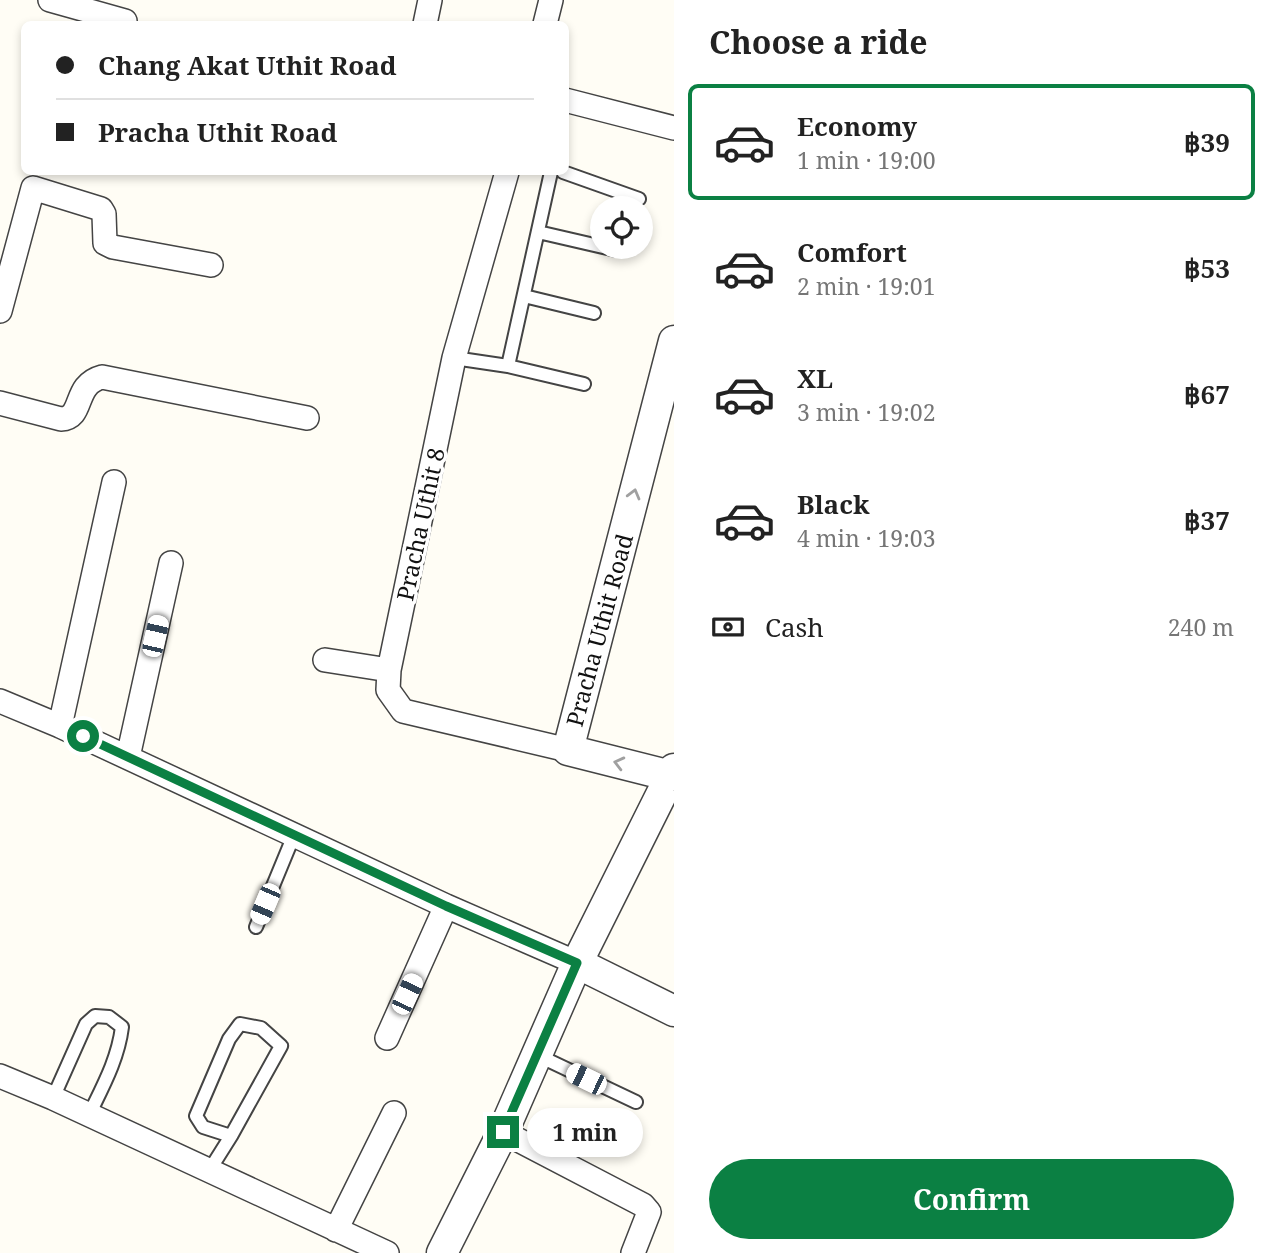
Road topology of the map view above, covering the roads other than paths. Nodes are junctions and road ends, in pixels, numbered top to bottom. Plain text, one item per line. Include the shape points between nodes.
1 (50, 0) edge
2 (430, 0) edge
3 (551, 0) edge
4 (125, 21) dead end
5 (426, 21) edge
6 (546, 21) edge
7 (569, 106) edge
8 (674, 128) edge
9 (569, 174) edge
10 (506, 175) edge
11 (550, 175) edge
12 (36, 180) edge
13 (628, 196) edge
14 (538, 232) junction
15 (590, 244) edge
16 (211, 265) dead end
17 (524, 296) junction
18 (0, 311) edge
19 (594, 313) dead end
20 (674, 341) edge
21 (454, 358) junction
22 (508, 366) junction
23 (584, 384) dead end
24 (0, 403) edge
25 (307, 418) dead end
26 (114, 481) dead end
27 (171, 563) dead end
28 (325, 660) dead end
29 (389, 670) junction
30 (0, 701) edge
31 (60, 726) junction
32 (568, 750) junction
33 (128, 757) junction
34 (673, 772) edge
35 (294, 835) junction
36 (446, 906) junction
37 (256, 927) dead end
38 (577, 963) junction
39 (674, 1011) edge
40 (387, 1038) dead end
41 (536, 1055) junction
42 (0, 1076) edge
43 (53, 1098) junction
44 (636, 1102) dead end
45 (394, 1113) dead end
46 (89, 1115) junction
47 (503, 1132) junction
48 (231, 1136) junction
49 (209, 1171) junction
50 (336, 1230) junction
51 (387, 1253) edge
52 (442, 1253) edge
53 (633, 1253) edge

1 - 4 street
2 - 5 street
3 - 6 street
7 - 8 street
9 - 13 lane
10 - 21 street, Pracha Uthit 8
11 - 14 lane
12 - 16 street via 101,209 105,243 113,247
12 - 18 street
14 - 15 lane
14 - 17 lane
17 - 19 lane
17 - 22 lane
32 -> 20 street, Pracha Uthit Road
21 - 22 lane
21 - 29 street, Pracha Uthit 8
22 - 23 lane
24 - 25 street via 68,418 84,387 102,377
26 - 31 street
27 - 33 street
28 - 29 street
29 - 32 street, Pracha Uthit 8 via 388,690 403,711
30 - 31 street
31 - 33 street
34 -> 32 street, Pracha Uthit Road
33 - 35 street
34 - 38 street, Pracha Uthit Road
35 - 36 street
35 - 37 lane
36 - 38 street
36 - 40 street
38 - 39 street
38 - 41 street, Pracha Uthit Road
41 - 44 lane
41 - 47 street, Pracha Uthit Road
42 - 43 street
43 - 46 street
43 - 46 lane via 86,1024 95,1016 108,1017 122,1027 120,1042
45 - 50 street
46 - 49 street
47 - 52 street, Pracha Uthit Road
47 - 53 street via 643,1205 649,1212
48 - 48 lane via 281,1046 261,1028 240,1024 229,1038 196,1116 203,1127
48 - 49 lane
49 - 50 street
50 - 51 street

